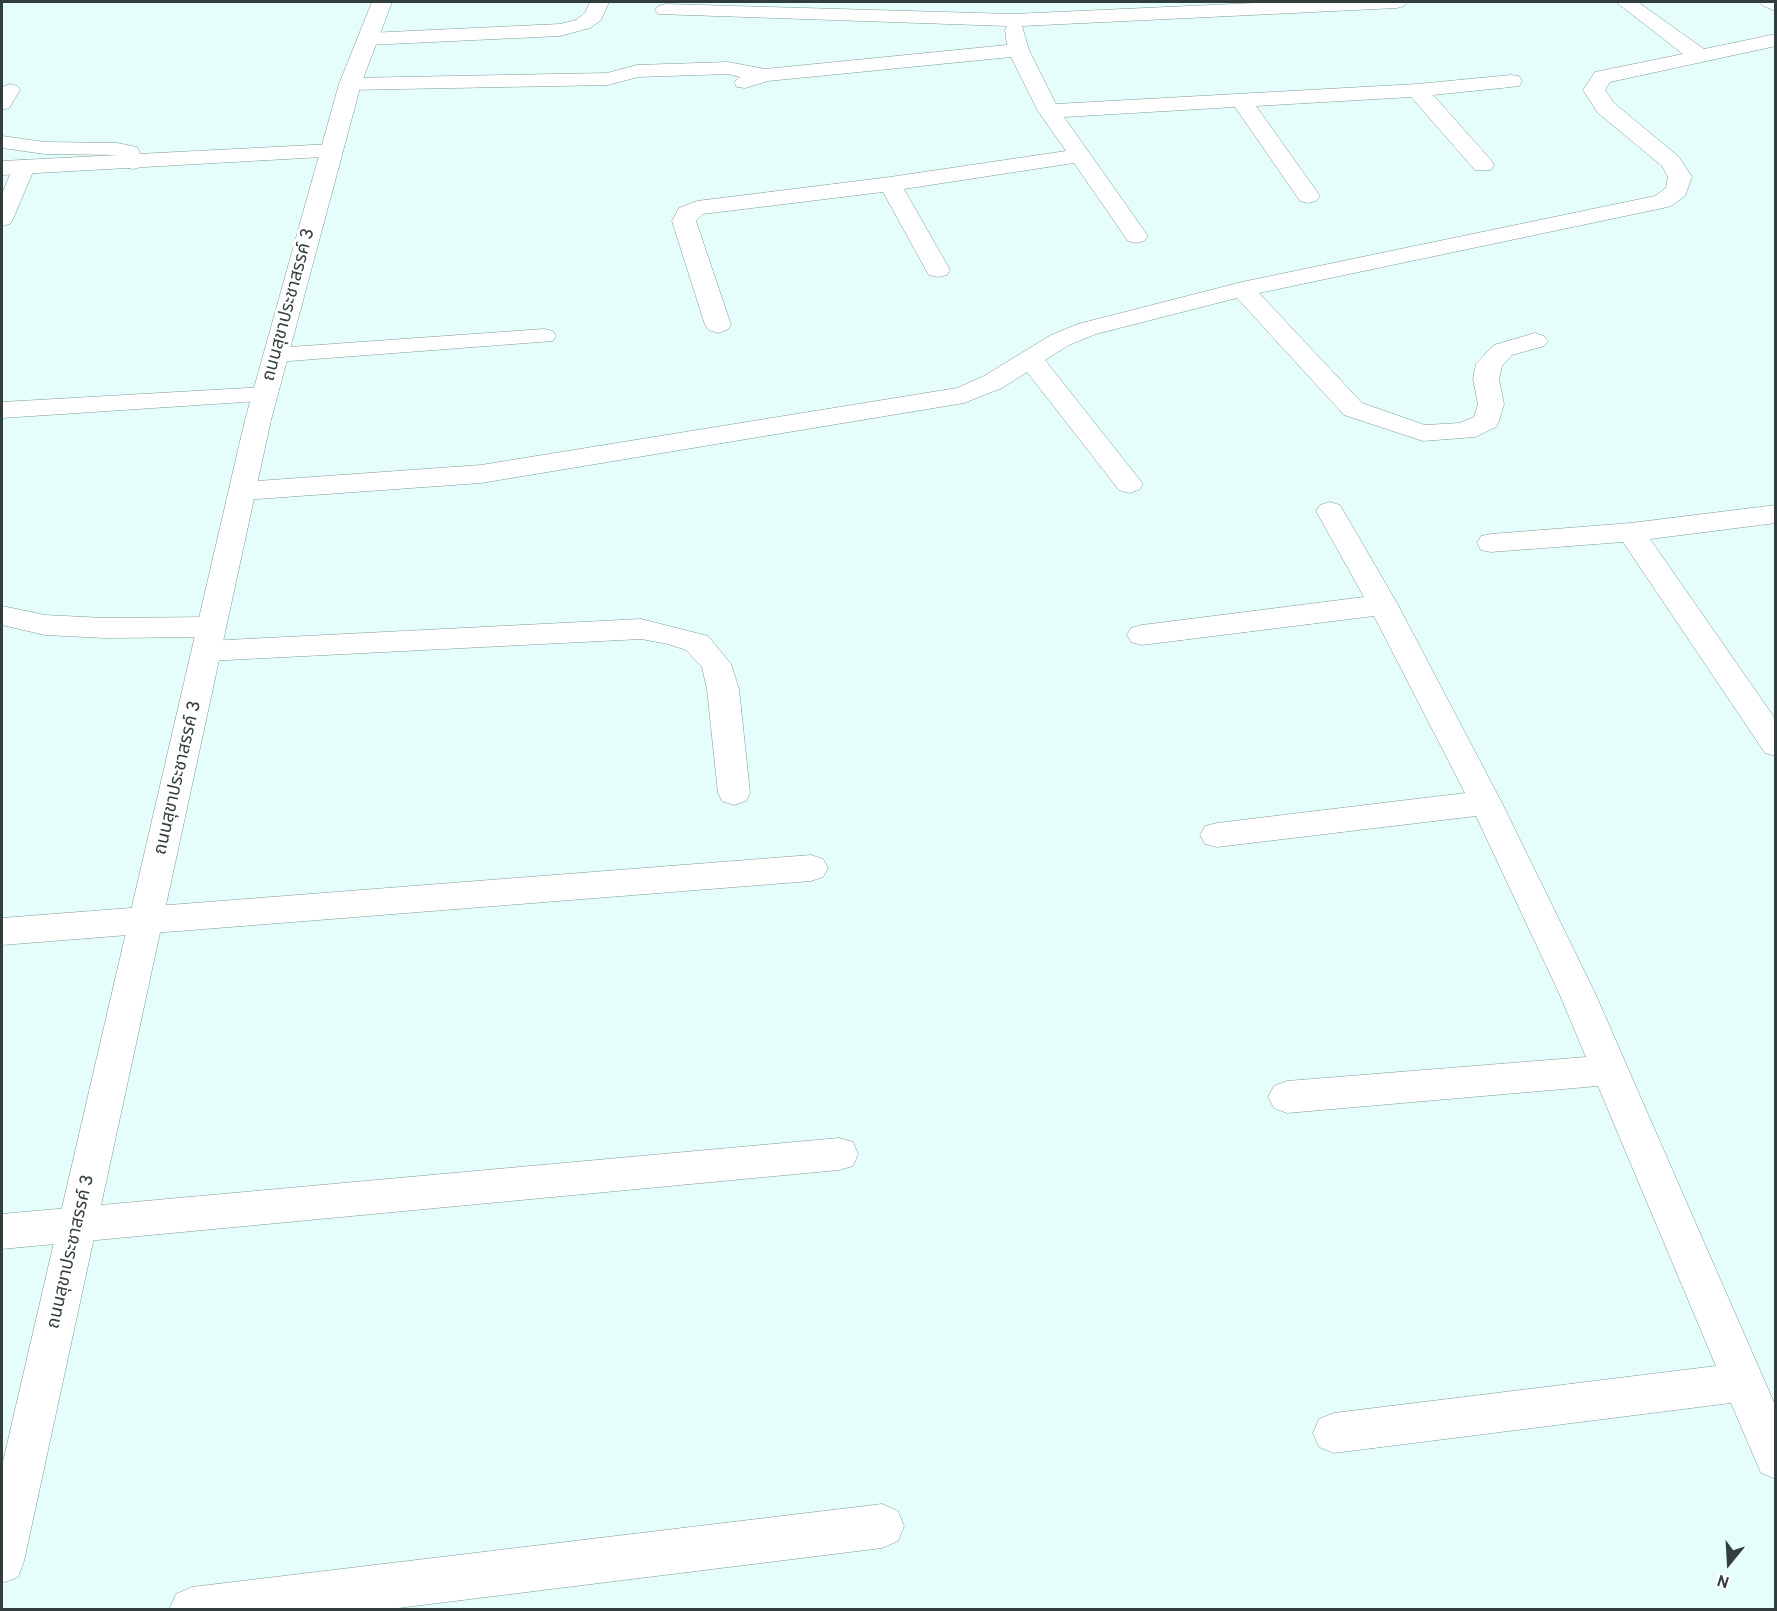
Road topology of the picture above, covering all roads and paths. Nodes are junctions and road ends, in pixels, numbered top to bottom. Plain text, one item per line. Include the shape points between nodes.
1 (382, 2) edge
2 (598, 2) edge
3 (1397, 2) edge
4 (1626, 2) edge
5 (1770, 2) edge
6 (1776, 5) edge
7 (665, 10) dead end
8 (1013, 11) edge
9 (368, 39) junction
10 (1776, 40) edge
11 (1018, 50) junction
12 (1698, 55) junction
13 (1511, 81) dead end
14 (350, 84) junction
15 (1417, 90) junction
16 (1240, 98) junction
17 (1049, 111) junction
18 (2, 142) edge
19 (332, 151) junction
20 (1078, 156) junction
21 (133, 162) junction
22 (1483, 165) dead end
23 (13, 167) edge
24 (890, 184) junction
25 (1308, 196) dead end
26 (2, 219) edge
27 (1136, 236) dead end
28 (938, 270) dead end
29 (1242, 289) junction
30 (718, 325) dead end
31 (544, 336) dead end
32 (1535, 341) dead end
33 (276, 355) junction
34 (1030, 358) junction
35 (265, 395) junction
36 (2, 410) edge
37 (1129, 484) dead end
38 (243, 491) junction
39 (1330, 511) dead end
40 (1776, 514) edge
41 (1631, 532) junction
42 (1491, 543) dead end
43 (1383, 605) junction
44 (2, 616) edge
45 (1142, 635) dead end
46 (210, 639) junction
47 (1776, 745) edge
48 (734, 793) dead end
49 (1486, 803) junction
50 (1217, 835) dead end
51 (811, 868) dead end
52 (147, 921) junction
53 (2, 932) edge
54 (1610, 1070) junction
55 (1287, 1097) dead end
56 (839, 1154) dead end
57 (78, 1224) junction
58 (2, 1232) edge
59 (1743, 1382) junction
60 (1334, 1433) dead end
61 (1776, 1458) edge
62 (882, 1526) dead end
63 (2, 1561) edge
64 (192, 1610) edge

1 - 9 street, ถนนสุขาประชาสรรค์ 3
2 - 9 lane via 594,16 583,24 560,30
3 - 8 street
4 - 12 street
5 - 6 street
7 - 8 street
8 - 11 street
9 - 14 street, ถนนสุขาประชาสรรค์ 3
10 - 12 street
11 - 14 street via 765,75 728,88 641,90 608,79
11 - 17 street
12 - 29 street via 1603,77 1594,90 1606,108 1671,162 1680,177 1677,190 1663,201
13 - 15 street
14 - 19 street, ถนนสุขาประชาสรรค์ 3
15 - 16 street
15 - 22 street
16 - 17 street
16 - 25 street
17 - 20 street
18 - 21 lane via 45,148 117,149 129,152
19 - 21 street
19 - 33 street, ถนนสุขาประชาสรรค์ 3
20 - 24 street
20 - 27 street
21 - 23 street
23 - 26 lane
24 - 28 street
24 - 30 street via 710,204 687,213 684,221
29 - 32 street via 1353,409 1423,433 1465,431 1486,421 1491,404 1486,379 1489,364 1503,350
29 - 34 street via 1087,329
31 - 33 lane
33 - 35 street, ถนนสุขาประชาสรรค์ 3
34 - 37 street
34 - 38 street via 993,382 952,397 481,474
35 - 36 lane
35 - 38 street, ถนนสุขาประชาสรรค์ 3
38 - 46 street, ถนนสุขาประชาสรรค์ 3
39 - 43 street
40 - 41 street
41 - 42 street
41 - 47 street
43 - 45 street
43 - 49 street
44 - 46 lane via 45,625
46 - 48 street via 641,629 672,635 697,643 716,664 723,689
46 - 52 street, ถนนสุขาประชาสรรค์ 3
49 - 50 street
49 - 54 street
51 - 52 street
52 - 53 street
52 - 57 street, ถนนสุขาประชาสรรค์ 3
54 - 55 street
54 - 59 street
56 - 57 street
57 - 58 street
57 - 63 street, ถนนสุขาประชาสรรค์ 3
59 - 60 street
59 - 61 street
62 - 64 street

